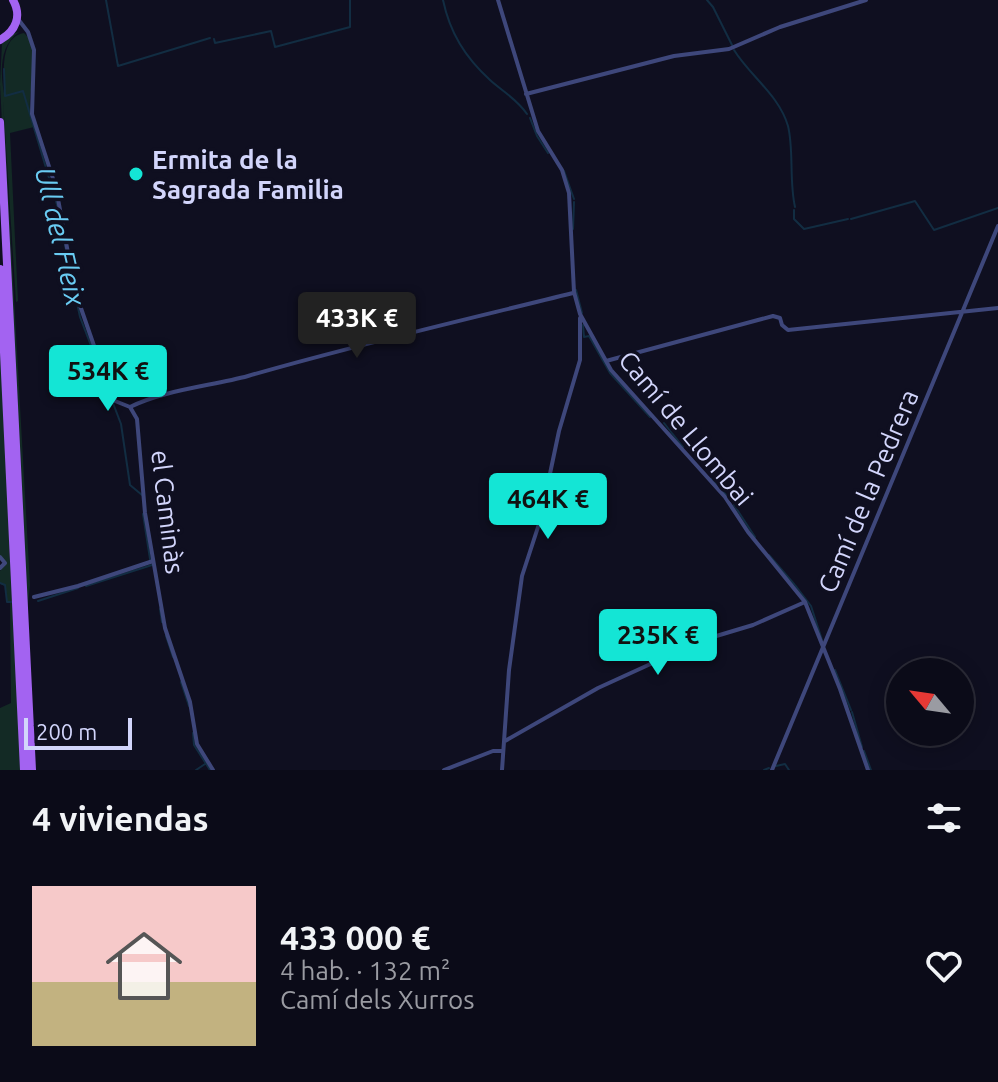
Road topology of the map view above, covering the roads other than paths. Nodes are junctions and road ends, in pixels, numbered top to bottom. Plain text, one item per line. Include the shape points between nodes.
1 (13, 0) edge
2 (498, 0) edge
3 (866, 0) edge
4 (17, 18) junction
5 (11, 32) junction
6 (30, 36) junction
7 (0, 40) edge
8 (526, 94) junction
9 (0, 122) edge
10 (998, 226) edge
11 (0, 269) edge
12 (574, 292) junction
13 (998, 308) edge
14 (962, 312) junction
15 (580, 314) junction
16 (606, 361) junction
17 (130, 407) junction
18 (0, 557) edge
19 (153, 561) junction
20 (0, 569) edge
21 (34, 597) dead end
22 (805, 602) junction
23 (822, 648) junction
24 (505, 741) junction
25 (502, 751) junction
26 (24, 770) edge
27 (32, 770) edge
28 (213, 770) edge
29 (444, 770) edge
30 (502, 770) edge
31 (772, 770) edge
32 (868, 770) edge

1 - 4 main road
2 - 8 street, Camí de Llombai
3 - 8 street via 729,49 674,56
4 - 5 main road
4 - 6 street
5 - 6 street
5 - 7 main road
6 - 17 street, el Caminàs via 35,61 32,114 56,188 75,291 109,389 118,404
8 - 12 street, Camí de Llombai via 569,193
9 - 27 main road
10 - 14 street, Camí de la Pedrera
11 - 26 main road
12 - 15 street, Camí de Llombai
12 - 17 street
13 - 14 street
14 - 16 street via 788,330 773,316
14 - 23 street, Camí de la Pedrera
15 - 16 street, Camí de Llombai
15 - 24 street via 580,360 522,576
16 - 22 street, Camí de Llombai via 725,497
17 - 19 street, el Caminàs via 141,443
18 - 20 street via 5,563
19 - 21 street
19 - 28 street, el Caminàs via 197,744
22 - 23 street, Camí de Llombai
22 - 24 street via 703,640 598,688
23 - 31 street, Camí de la Pedrera
23 - 32 street, Camí de Llombai
24 - 25 street
25 - 29 street
25 - 30 street

